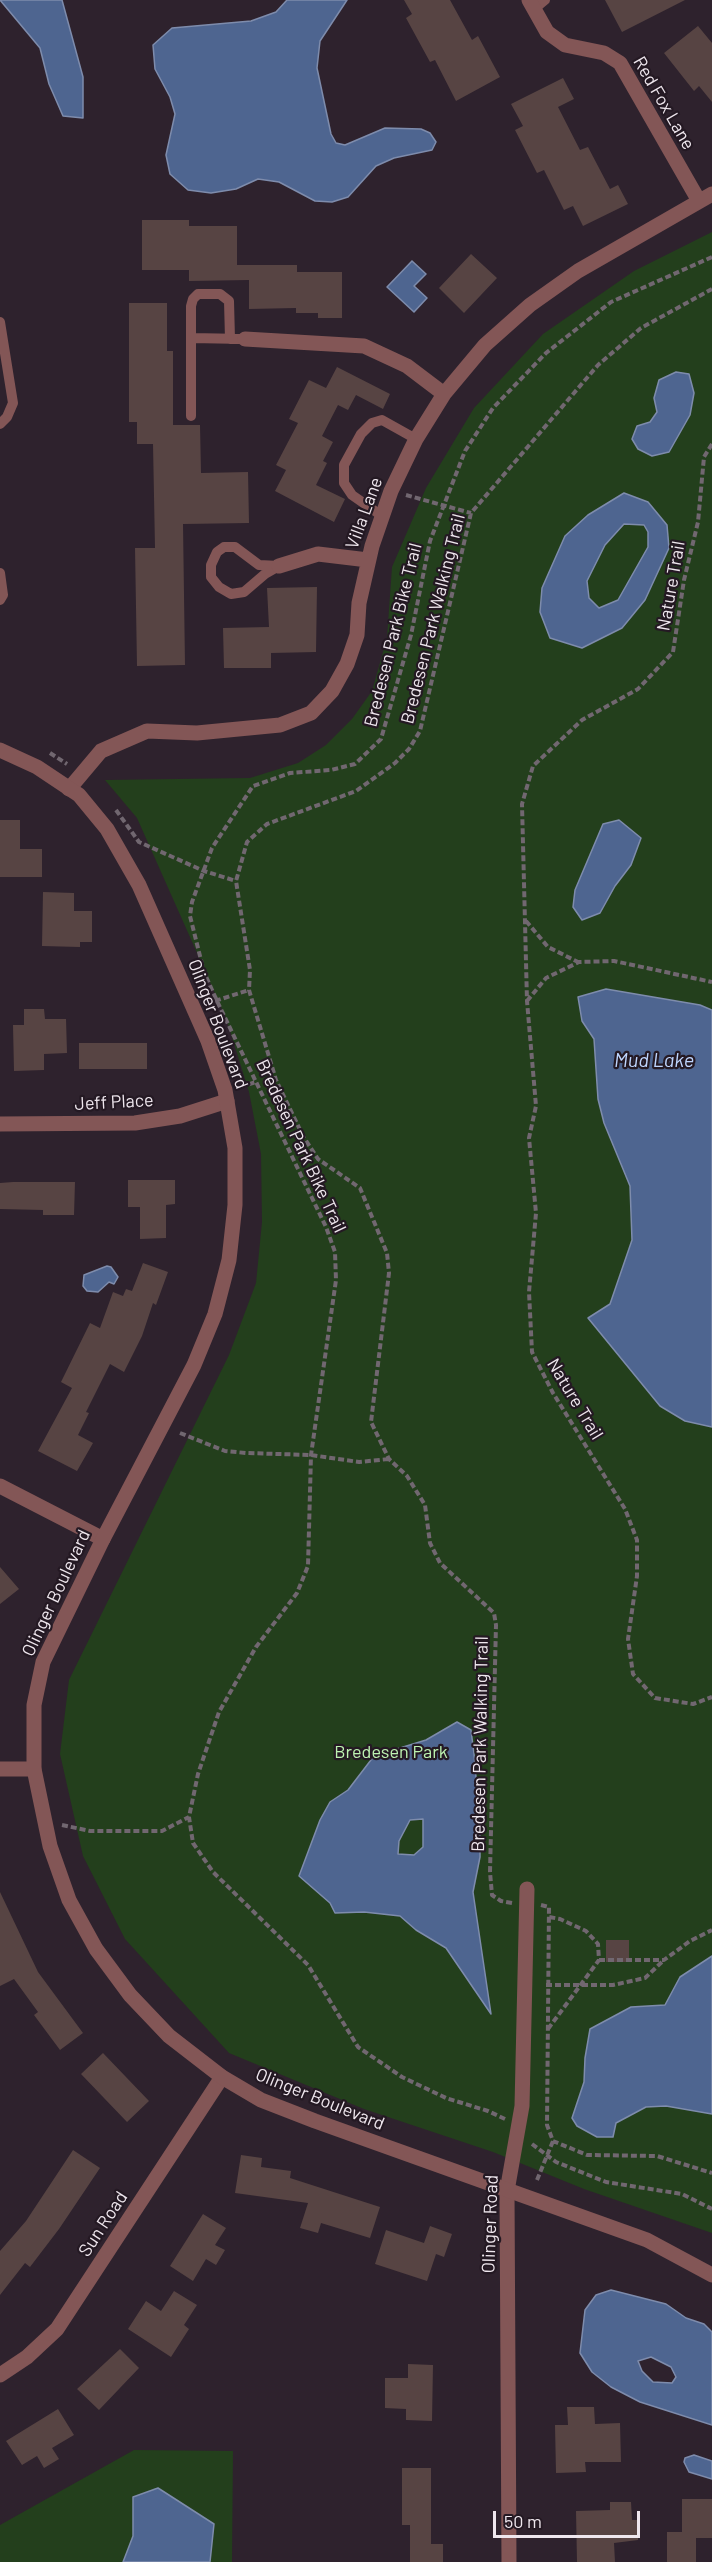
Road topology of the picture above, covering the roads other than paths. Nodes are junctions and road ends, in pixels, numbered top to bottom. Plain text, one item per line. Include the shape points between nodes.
1 (536, 2) edge
2 (705, 197) edge
3 (0, 322) edge
4 (191, 338) junction
5 (238, 339) junction
6 (444, 394) junction
7 (191, 416) dead end
8 (0, 424) edge
9 (416, 438) junction
10 (382, 516) junction
11 (368, 560) junction
12 (279, 566) junction
13 (0, 573) edge
14 (0, 600) edge
15 (0, 750) edge
16 (69, 789) junction
17 (227, 1101) junction
18 (0, 1124) edge
19 (0, 1486) edge
20 (103, 1539) junction
21 (0, 1769) edge
22 (34, 1769) junction
23 (527, 1889) dead end
24 (222, 2078) junction
25 (507, 2191) junction
26 (712, 2275) edge
27 (0, 2375) edge
28 (509, 2562) edge

1 - 2 street, Red Fox Lane via 547,32 565,45 604,53 620,63
2 - 6 street, Villa Lane via 578,271 530,305 485,345
3 - 8 lane via 13,403
4 - 5 lane
4 - 5 lane via 193,299 198,294 220,294 229,301
4 - 7 lane
5 - 6 street via 364,346 407,366
6 - 9 street, Villa Lane
9 - 10 street, Villa Lane
9 - 10 lane via 381,420 372,423 361,434 344,465 344,483 352,495
10 - 11 street, Villa Lane
11 - 12 street via 318,554
11 - 16 street, Villa Lane via 357,635 332,691 311,714 280,725 198,733 147,730 101,751
12 - 12 lane via 244,592 231,594 212,577 217,552 224,547 235,547 260,565
13 - 14 lane
15 - 16 street, Olinger Boulevard via 37,767
16 - 17 street, Olinger Boulevard via 79,795 107,829 139,885 196,1012
17 - 18 street, Jeff Place via 180,1116 135,1124
17 - 20 street, Olinger Boulevard via 235,1148 235,1205 229,1260 215,1314 194,1365
19 - 20 street
20 - 22 street, Olinger Boulevard via 43,1662 34,1705
21 - 22 street
22 - 24 street, Olinger Boulevard via 50,1846 69,1900 96,1949 130,1995 169,2036
23 - 25 street, Olinger Road via 522,2106
24 - 25 street, Olinger Boulevard via 261,2100
24 - 27 street, Sun Road via 57,2329
25 - 26 street, Olinger Boulevard via 647,2240
25 - 28 street, Olinger Road

